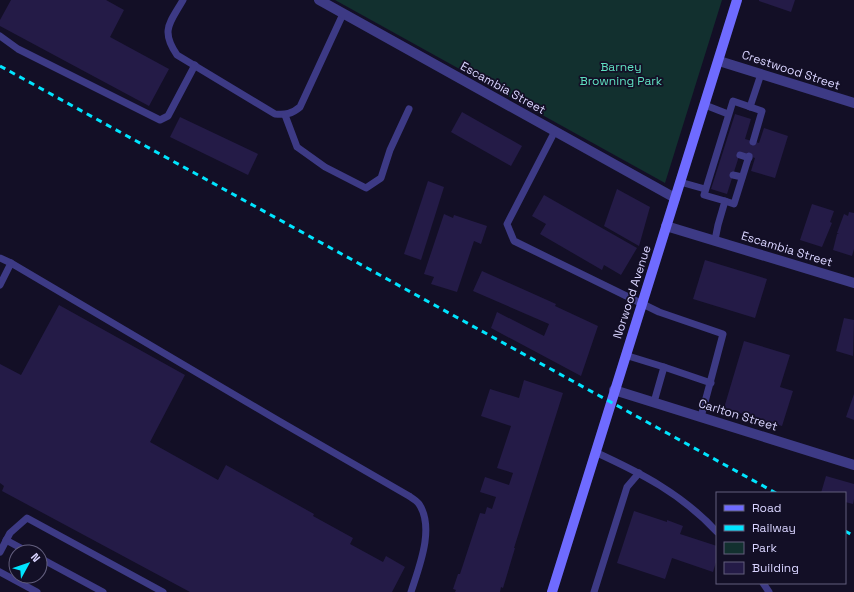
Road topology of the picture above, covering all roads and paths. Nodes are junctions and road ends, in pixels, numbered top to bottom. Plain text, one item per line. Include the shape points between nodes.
1 (183, 0) edge
2 (320, 0) edge
3 (737, 0) edge
4 (343, 14) junction
5 (0, 36) edge
6 (719, 61) junction
7 (195, 65) junction
8 (761, 74) junction
9 (854, 103) edge
10 (705, 105) junction
11 (750, 107) junction
12 (409, 109) dead end
13 (728, 114) junction
14 (285, 115) junction
15 (748, 130) dead end
16 (555, 131) junction
17 (756, 132) junction
18 (753, 142) dead end
19 (740, 155) dead end
20 (734, 174) dead end
21 (742, 177) junction
22 (680, 182) junction
23 (706, 189) junction
24 (675, 198) junction
25 (725, 202) junction
26 (666, 226) junction
27 (715, 240) junction
28 (0, 258) edge
29 (11, 263) junction
30 (854, 283) edge
31 (0, 285) edge
32 (642, 303) junction
33 (625, 355) junction
34 (664, 367) junction
35 (711, 383) junction
36 (614, 390) junction
37 (654, 402) junction
38 (702, 417) junction
39 (595, 452) junction
40 (854, 464) edge
41 (639, 473) junction
42 (716, 531) edge
43 (2, 546) edge
44 (48, 562) edge
45 (0, 572) edge
46 (37, 592) edge
47 (103, 592) edge
48 (163, 592) edge
49 (411, 592) edge
50 (552, 592) edge
51 (594, 592) edge

1 - 7 lane via 168,26 168,37 177,54
2 - 4 street, Escambia Street
3 - 6 main road, Norwood Avenue
4 - 14 lane via 300,107
4 - 16 street, Escambia Street
5 - 7 lane via 18,49 160,120 168,116
6 - 8 street, Crestwood Street
6 - 10 main road, Norwood Avenue
7 - 14 lane via 275,114
8 - 9 street, Crestwood Street
8 - 11 lane
10 - 13 lane
10 - 22 main road, Norwood Avenue
11 - 13 lane via 733,101
11 - 17 lane via 762,111
12 - 14 lane via 390,150 381,178 366,188 325,167 297,147
13 - 23 lane via 728,126
15 - 17 lane
16 - 24 street, Escambia Street
16 - 32 lane via 507,224 514,241
17 - 18 lane
19 - 21 lane via 749,157
20 - 21 lane
21 - 25 lane via 734,204
22 - 23 lane
22 - 24 main road, Norwood Avenue
23 - 25 lane via 704,195
24 - 26 main road, Norwood Avenue
25 - 27 lane
26 - 27 street, Escambia Street
26 - 32 main road, Norwood Avenue
27 - 30 street, Escambia Street
28 - 29 lane
29 - 31 lane
29 - 49 lane via 419,504 426,524 420,564
32 - 33 main road, Norwood Avenue
32 - 35 lane via 659,312 723,334
33 - 34 lane
33 - 36 main road, Norwood Avenue
34 - 35 lane
34 - 37 lane
35 - 38 lane
36 - 37 street, Carlton Street
36 - 39 main road, Norwood Avenue
37 - 38 street, Carlton Street
38 - 40 street, Carlton Street
39 - 41 lane
39 - 50 main road, Norwood Avenue
41 - 42 lane via 674,494
41 - 51 lane via 627,487
43 - 48 lane via 10,533 27,518
44 - 47 lane
45 - 46 lane

